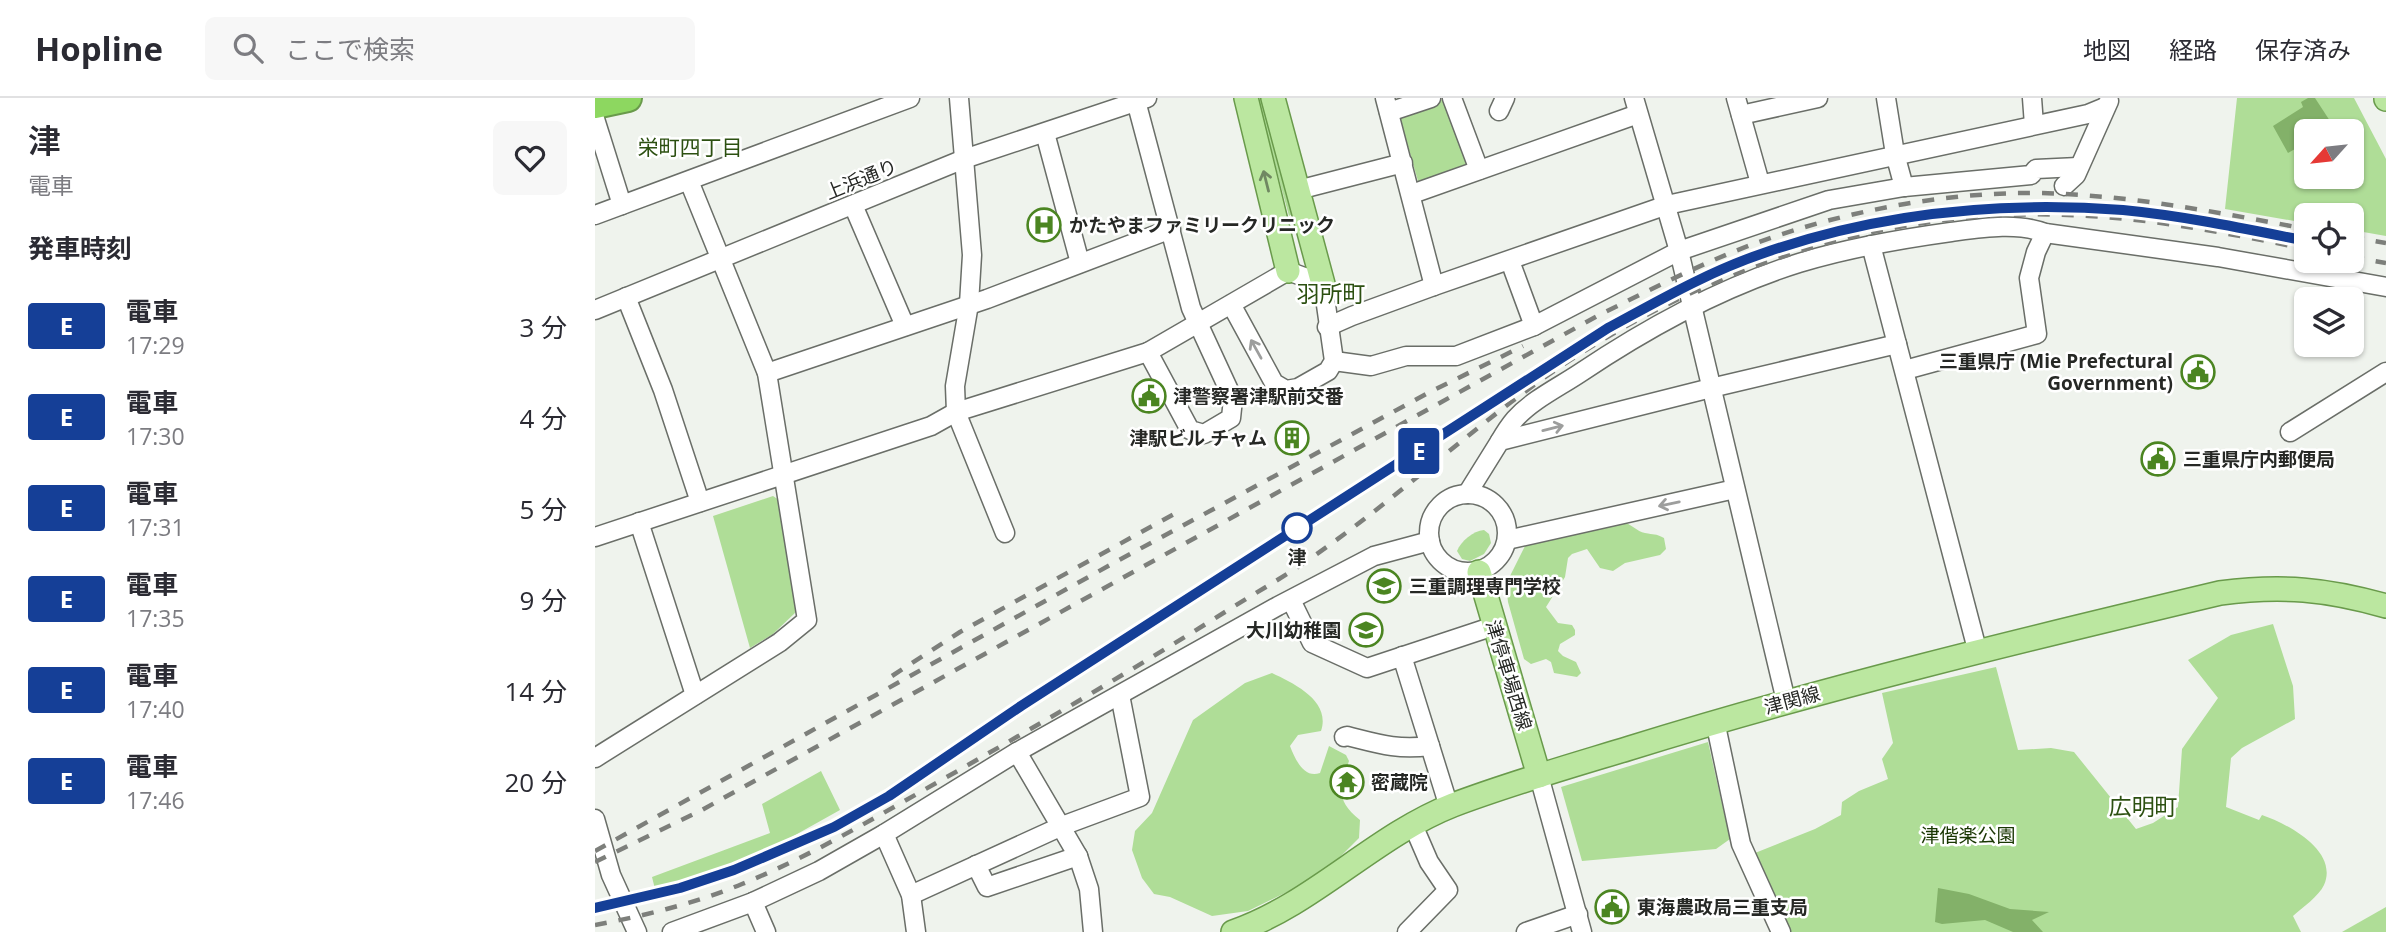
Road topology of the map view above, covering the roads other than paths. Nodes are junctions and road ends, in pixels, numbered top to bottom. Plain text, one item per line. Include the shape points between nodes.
1 (628, 98) edge
2 (910, 98) edge
3 (959, 98) edge
4 (1246, 98) edge
5 (1273, 98) edge
6 (1431, 98) edge
7 (1452, 98) edge
8 (1818, 98) edge
9 (1887, 98) edge
10 (2032, 98) edge
11 (1142, 100) edge
12 (2108, 102) edge
13 (595, 105) edge
14 (1387, 105) edge
15 (1636, 106) edge
16 (1739, 107) edge
17 (595, 119) edge
18 (2034, 125) junction
19 (1045, 133) junction
20 (1895, 154) junction
21 (964, 159) junction
22 (1403, 163) junction
23 (2078, 166) junction
24 (1479, 170) junction
25 (689, 181) junction
26 (1761, 183) junction
27 (2064, 186) dead end
28 (1904, 187) junction
29 (1298, 190) junction
30 (1412, 194) junction
31 (622, 205) junction
32 (853, 205) junction
33 (1667, 205) junction
34 (595, 215) edge
35 (1171, 229) junction
36 (2045, 233) junction
37 (1871, 245) junction
38 (1679, 251) junction
39 (721, 259) junction
40 (1510, 261) junction
41 (1080, 263) junction
42 (1288, 271) junction
43 (1323, 284) junction
44 (1434, 286) junction
45 (2386, 287) edge
46 (626, 297) junction
47 (969, 304) junction
48 (1231, 304) junction
49 (1691, 308) junction
50 (595, 310) edge
51 (1199, 323) junction
52 (905, 326) junction
53 (1534, 326) junction
54 (1327, 327) junction
55 (1897, 344) junction
56 (1148, 352) junction
57 (1334, 361) junction
58 (1905, 370) junction
59 (2386, 372) edge
60 (767, 373) junction
61 (1711, 388) junction
62 (955, 412) junction
63 (2290, 432) dead end
64 (1500, 441) junction
65 (783, 474) junction
66 (1735, 489) junction
67 (1467, 494) junction
68 (700, 502) junction
69 (639, 522) junction
70 (1005, 533) dead end
71 (595, 537) edge
72 (1507, 540) junction
73 (1430, 541) junction
74 (1479, 572) junction
75 (1291, 600) junction
76 (2386, 606) edge
77 (1494, 626) junction
78 (1978, 653) junction
79 (1402, 656) junction
80 (695, 695) junction
81 (1120, 695) junction
82 (1786, 701) junction
83 (1715, 722) junction
84 (1344, 737) dead end
85 (1430, 746) junction
86 (1017, 752) junction
87 (595, 758) edge
88 (1539, 776) junction
89 (1449, 807) junction
90 (595, 819) edge
91 (1413, 825) junction
92 (1062, 826) junction
93 (884, 834) junction
94 (1078, 856) junction
95 (976, 865) junction
96 (911, 895) junction
97 (753, 902) junction
98 (1578, 914) junction
99 (1239, 931) edge
100 (637, 932) edge
101 (672, 932) edge
102 (766, 932) edge
103 (916, 932) edge
104 (1093, 932) edge
105 (1407, 932) edge
106 (1526, 932) edge
107 (1581, 932) edge
108 (1781, 932) edge

1 - 13 highway
2 - 25 street
3 - 21 street
42 -> 4 main road
5 - 29 main road
6 - 14 street
7 - 24 street
8 - 16 street
9 - 20 street
10 - 18 street
11 - 19 street, 上浜通り
11 - 35 street
12 - 18 street via 2088,114
12 - 23 street
14 - 22 street
15 - 24 street
15 - 33 street
16 - 26 street
17 - 31 street
18 - 20 street
19 - 21 street, 上浜通り
19 - 41 street
20 - 26 street
20 - 28 street
21 - 32 street, 上浜通り
21 - 47 street via 972,255
22 - 29 street
22 - 30 street
23 - 27 street via 2076,175
23 - 28 street via 2036,169 2025,176
24 - 30 street
25 - 31 street
25 - 39 street
26 - 33 street
28 - 38 street via 1829,200
29 - 43 main road
30 - 44 street
31 - 34 street
32 - 39 street, 上浜通り
32 - 52 street
33 - 38 street
33 - 40 street
35 - 41 street
35 - 51 street via 1191,309
36 - 37 street via 2030,228 1972,229
36 - 45 street
36 - 58 street via 2029,278 2037,334
37 - 49 street via 1760,277
37 - 55 street
38 - 49 street
38 - 53 street
39 - 46 street, 上浜通り
39 - 60 street
40 - 44 street
40 - 53 street
41 - 47 street
42 - 43 street
42 - 48 street
43 - 54 street
44 - 54 street
46 - 50 street, 上浜通り
46 - 68 street
47 - 52 street
47 - 62 street
48 - 51 street
57 -> 48 street via 1328,371 1286,390 1274,383
49 - 61 street
49 - 64 street via 1605,356 1534,404 1515,419
51 - 56 street
51 - 56 street via 1233,399 1231,418 1204,434 1190,430
52 - 60 street
53 - 57 street via 1456,356 1406,356 1371,366
54 - 57 street
55 - 58 street
55 - 61 street
56 - 62 street
58 - 78 street
59 - 63 street
60 - 65 street
64 -> 61 street
61 - 66 street
62 - 65 street via 931,426
62 - 70 street
64 - 67 street
65 - 68 street
65 - 80 street via 807,620
66 -> 72 street
66 - 82 street
67 - 72 street via 1492,502 1501,512
67 - 73 street via 1455,496 1435,511
68 - 69 street
69 - 71 street
69 - 80 street
72 - 74 street via 1489,568
73 - 74 street via 1437,558 1447,566 1469,574
73 - 75 street via 1374,556
74 - 77 main road, 津停車場西線
75 - 79 street via 1312,643 1367,668
75 - 81 street
76 - 78 main road, 津関線 via 2280,587 2220,593
77 - 79 street
77 - 88 main road, 津停車場西線
78 - 82 main road, 津関線
79 - 85 street
80 - 87 street
81 - 86 street
81 - 92 street via 1140,797
82 - 83 main road, 津関線
83 - 88 main road, 津関線
83 - 108 street via 1741,844
84 - 85 street via 1393,748
85 - 89 street
86 - 92 street
86 - 93 street
88 - 89 main road, 津関線
88 - 98 street
89 - 91 main road, 津関線
90 - 100 street via 611,875
91 - 99 main road, 津関線 via 1287,906
91 - 105 street via 1448,890
92 - 94 street
92 - 95 street
93 - 96 street
93 - 97 street
94 - 95 street via 987,887
94 - 104 street via 1089,889
95 - 96 street
96 - 103 street
97 - 101 street
97 - 102 street
98 - 106 street
98 - 107 street

